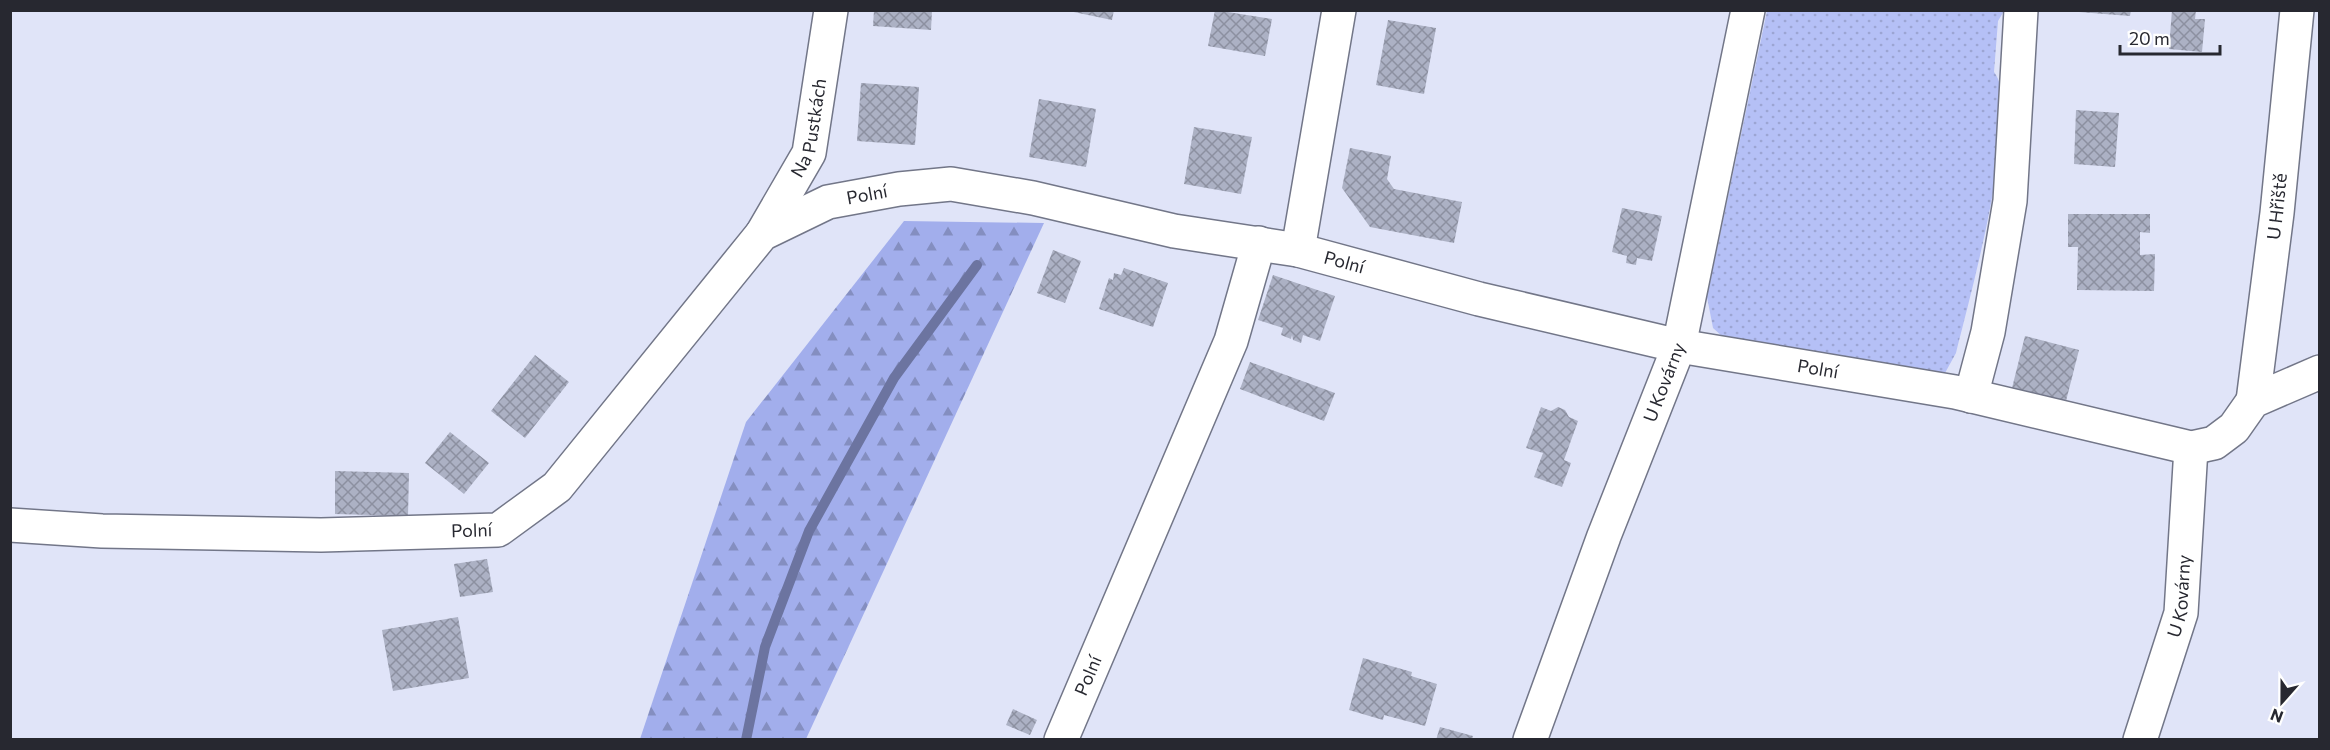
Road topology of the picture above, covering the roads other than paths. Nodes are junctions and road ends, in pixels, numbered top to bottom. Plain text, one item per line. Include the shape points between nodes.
1 (831, 10) edge
2 (1339, 10) edge
3 (1748, 10) edge
4 (2021, 10) edge
5 (2297, 10) edge
6 (809, 153) junction
7 (828, 202) junction
8 (762, 234) junction
9 (1259, 243) junction
10 (1298, 250) junction
11 (1679, 346) junction
12 (2319, 372) edge
13 (1971, 396) junction
14 (2253, 401) junction
15 (2191, 448) junction
16 (10, 525) edge
17 (1061, 740) edge
18 (1530, 740) edge
19 (2140, 740) edge

1 - 6 street, Na Pustkách
2 - 10 street
3 - 11 street, U Kovárny
4 - 13 street via 2010,201 1988,332
5 - 14 street, U Hřiště
6 - 7 street, Polní
6 - 8 street, Na Pustkách
7 - 8 street, Polní
7 - 9 street, Polní via 951,184 1033,198 1174,231
8 - 16 street, Polní via 557,487 498,530 321,535 102,531
9 - 10 street, Polní
9 - 17 street, Polní via 1231,341
10 - 11 street, Polní via 1479,299
11 - 13 street, Polní
11 - 18 street, U Kovárny
12 - 14 street
13 - 15 street, Polní
14 - 15 street via 2235,428 2214,443
15 - 19 street, U Kovárny via 2181,613

